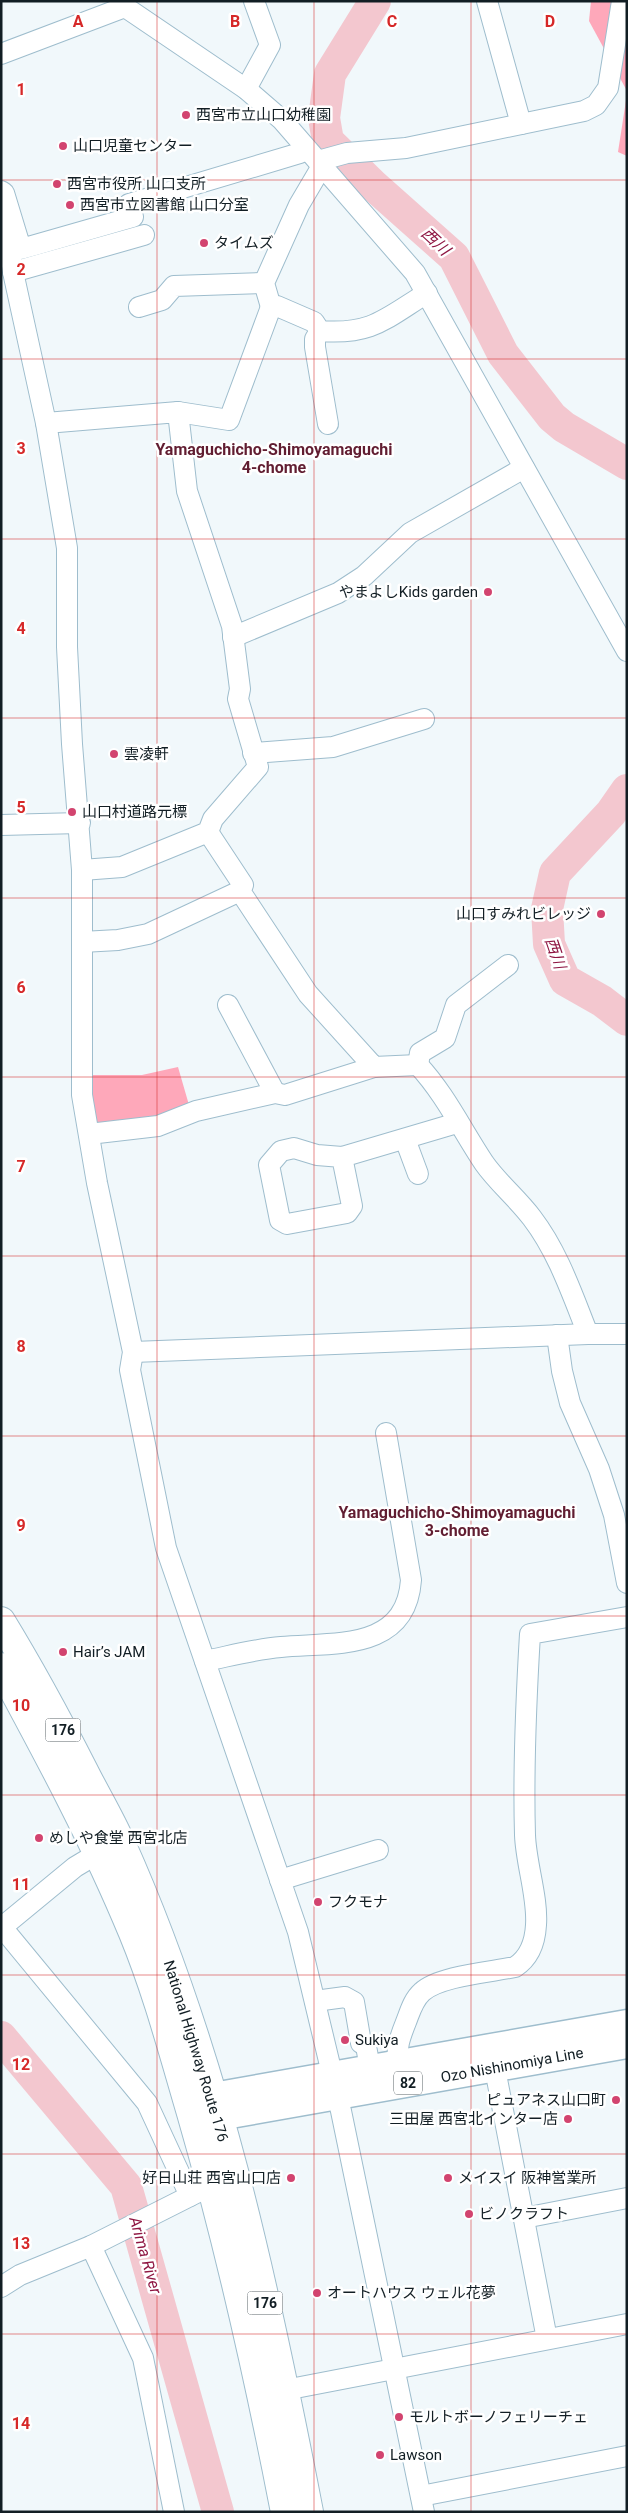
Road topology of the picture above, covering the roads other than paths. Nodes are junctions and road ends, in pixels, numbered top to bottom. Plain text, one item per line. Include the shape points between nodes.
1 (254, 1) edge
2 (487, 1) edge
3 (622, 1) edge
4 (122, 4) edge
5 (1, 54) edge
6 (246, 89) junction
7 (521, 124) junction
8 (315, 160) junction
9 (1, 191) edge
10 (1, 211) edge
11 (144, 234) dead end
12 (13, 272) junction
13 (264, 283) junction
14 (427, 293) junction
15 (139, 307) dead end
16 (271, 307) junction
17 (320, 331) junction
18 (178, 412) junction
19 (46, 423) junction
20 (328, 424) dead end
21 (524, 468) junction
22 (233, 637) junction
23 (627, 651) edge
24 (424, 719) dead end
25 (253, 753) junction
26 (80, 824) junction
27 (1, 825) edge
28 (208, 832) junction
29 (82, 870) junction
30 (240, 891) junction
31 (82, 942) junction
32 (508, 965) dead end
33 (228, 1005) dead end
34 (418, 1065) junction
35 (374, 1067) junction
36 (275, 1093) junction
37 (457, 1122) junction
38 (89, 1134) junction
39 (405, 1139) junction
40 (342, 1157) junction
41 (418, 1174) dead end
42 (588, 1334) junction
43 (627, 1334) edge
44 (557, 1335) junction
45 (133, 1352) junction
46 (386, 1433) dead end
47 (627, 1583) edge
48 (627, 1617) edge
49 (1, 1621) edge
50 (205, 1661) junction
51 (1, 1667) edge
52 (109, 1847) junction
53 (378, 1850) dead end
54 (280, 1880) junction
55 (2, 1927) edge
56 (315, 2001) junction
57 (627, 2023) edge
58 (627, 2045) edge
59 (398, 2063) junction
60 (370, 2068) junction
61 (495, 2069) junction
62 (335, 2085) junction
63 (216, 2107) junction
64 (190, 2112) junction
65 (204, 2190) junction
66 (627, 2198) edge
67 (524, 2218) junction
68 (91, 2246) junction
69 (1, 2286) edge
70 (627, 2324) edge
71 (547, 2339) junction
72 (394, 2369) junction
73 (285, 2390) junction
74 (627, 2456) edge
75 (422, 2504) edge
76 (174, 2512) edge
77 (284, 2512) edge
78 (309, 2512) edge

1 - 6 street via 270,45
2 - 7 street
3 - 7 street via 608,88 596,104 584,111
4 - 5 street
4 - 6 street
6 - 8 street via 282,120
7 - 8 street via 406,148 347,153
8 - 9 street via 129,204 132,217 21,249
8 - 13 street
8 - 14 street via 415,273
10 - 12 street
11 - 12 street
12 - 19 street
13 - 15 street via 174,286 162,300
13 - 16 street
14 - 17 street via 373,327 357,332
14 - 21 street
16 - 17 street via 277,306 314,322
16 - 18 street via 229,420
17 - 20 street via 315,347
18 - 19 street
18 - 22 street via 187,491
19 - 26 street via 67,548 67,647
21 - 22 street via 410,532 364,576 338,593
21 - 23 street
22 - 25 street via 240,689 238,699
24 - 25 street via 332,747
25 - 28 street via 258,767 213,819
26 - 27 street
26 - 29 street
28 - 29 street via 122,867
28 - 30 street via 243,885
29 - 31 street
30 - 31 street via 148,934
30 - 35 street via 308,994
31 - 38 street via 82,1095
32 - 34 street via 456,1005 445,1038 420,1053
33 - 36 street
34 - 35 street
34 - 37 street via 435,1083
35 - 36 street via 312,1088 285,1095
36 - 38 street via 196,1110 158,1126
37 - 39 street
37 - 42 street via 487,1167 532,1218 556,1255
38 - 45 street
39 - 40 street
39 - 41 street
40 - 40 street via 352,1206 347,1213 286,1224 280,1220 269,1165 281,1151 294,1148 317,1155
42 - 43 street
42 - 44 street
44 - 45 street
44 - 47 street via 570,1403 599,1469 614,1515
45 - 50 street via 130,1370 166,1548
46 - 50 street via 411,1580 405,1607 390,1626 361,1641 279,1647
48 - 59 street via 530,1634 525,1726 525,1828 536,1925 532,1946 525,1960 515,1968 436,1983 423,1991 414,2002 401,2034 396,2050
49 - 52 highway, National Highway Route 176 / 176 via 28,1664
50 - 54 street
51 - 52 highway, National Highway Route 176 / 176 via 59,1773
52 - 55 street via 42,1893
52 - 63 highway, National Highway Route 176 / 176 via 157,1930
52 - 64 highway, National Highway Route 176 / 176
53 - 54 street
54 - 56 street via 298,1932
55 - 65 street via 147,2103
56 - 60 street via 345,1997 354,2002 361,2043 366,2046
56 - 62 street
57 - 59 main road, Ozo Nishinomiya Line / 82
58 - 61 main road, Ozo Nishinomiya Line / 82
59 - 60 main road, Ozo Nishinomiya Line / 82
60 - 62 main road, Ozo Nishinomiya Line / 82
61 - 62 main road, Ozo Nishinomiya Line / 82
61 - 67 street
62 - 63 main road, Ozo Nishinomiya Line / 82
62 - 72 street
63 - 64 main road, 82
63 - 65 highway, National Highway Route 176 / 176
64 - 65 highway, National Highway Route 176 / 176
65 - 68 street
65 - 73 highway, National Highway Route 176 / 176 via 245,2217
65 - 77 highway, National Highway Route 176 / 176 via 256,2372
66 - 67 street
67 - 71 street
68 - 69 street
68 - 76 street via 143,2358
70 - 71 street
71 - 72 street
72 - 73 street
72 - 75 street
73 - 78 highway, National Highway Route 176 / 176
74 - 75 street

